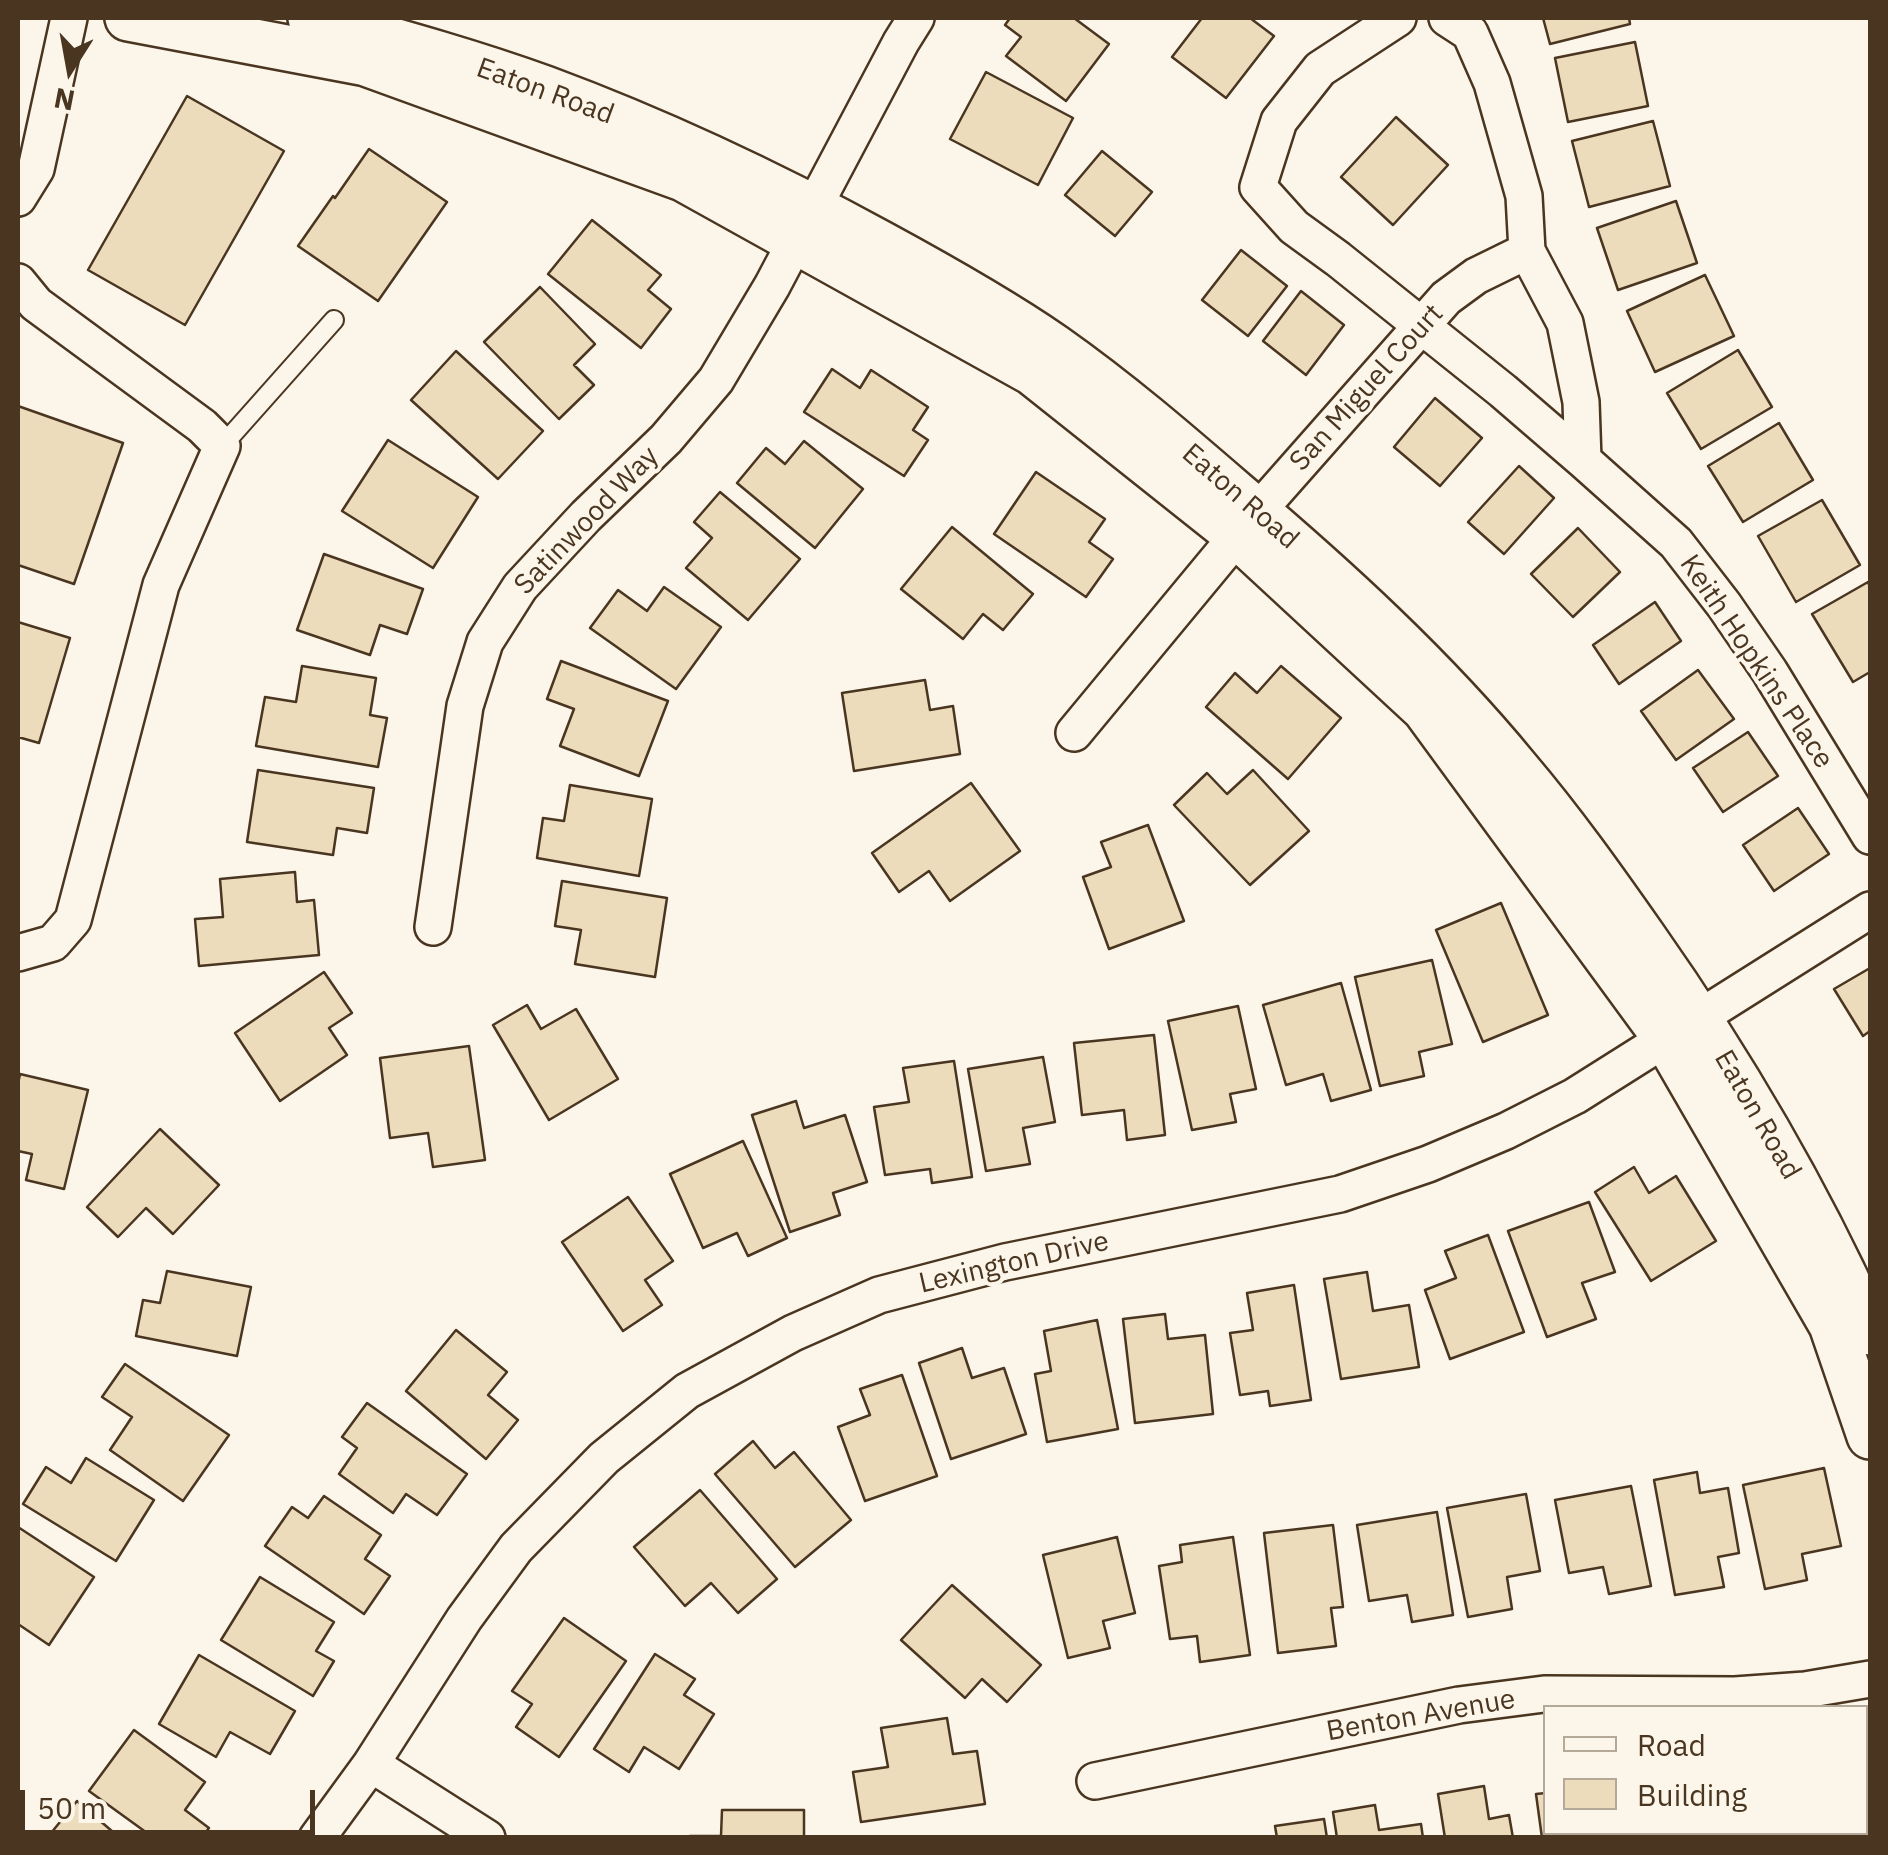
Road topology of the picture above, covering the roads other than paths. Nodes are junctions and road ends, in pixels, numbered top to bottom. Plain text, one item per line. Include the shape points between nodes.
1 (69, 18) edge
2 (128, 18) edge
3 (312, 18) edge
4 (916, 18) edge
5 (1398, 18) edge
6 (1447, 18) edge
7 (18, 198) edge
8 (806, 225) junction
9 (1527, 252) junction
10 (18, 282) edge
11 (334, 320) dead end
12 (1420, 327) junction
13 (222, 446) junction
14 (1583, 460) junction
15 (1247, 524) junction
16 (1074, 732) dead end
17 (1870, 836) edge
18 (1870, 910) edge
19 (433, 927) dead end
20 (18, 953) edge
21 (1682, 1028) junction
22 (1866, 1311) edge
23 (1870, 1436) edge
24 (1870, 1679) edge
25 (371, 1764) junction
26 (1095, 1781) dead end
27 (317, 1838) edge
28 (487, 1838) edge

1 - 7 street via 36,169
2 - 8 street via 366,63
3 - 8 street, Eaton Road via 542,88 664,136
4 - 8 street, Satinwood Way
5 - 12 street, Keith Hopkins Place via 1320,69 1279,121 1258,187 1294,227
6 - 9 street via 1470,33 1492,83 1524,196
8 - 15 street, Eaton Road via 944,278 1055,348 1159,428
8 - 19 street, Satinwood Way via 716,380 520,587 485,642 465,706
9 - 12 street, San Miguel Court via 1476,276
9 - 14 street via 1565,323 1581,402
10 - 13 street via 36,304
11 - 13 lane
12 - 14 street, Keith Hopkins Place
12 - 15 street, San Miguel Court
13 - 20 street via 161,585 74,920 53,942
14 - 17 street, Keith Hopkins Place via 1676,543 1712,590
15 - 16 street, San Miguel Court
15 - 21 street, Eaton Road via 1345,590 1515,766 1595,869
18 - 21 street, Lexington Drive
21 - 22 street, Eaton Road via 1756,1110
21 - 23 street via 1832,1324
21 - 25 street, Lexington Drive via 1575,1096 1428,1164 1340,1194 1005,1262 880,1295 792,1333 687,1391 604,1458 516,1548
24 - 26 street, Benton Avenue via 1736,1695 1544,1694
25 - 27 street, Lexington Drive
25 - 28 street

